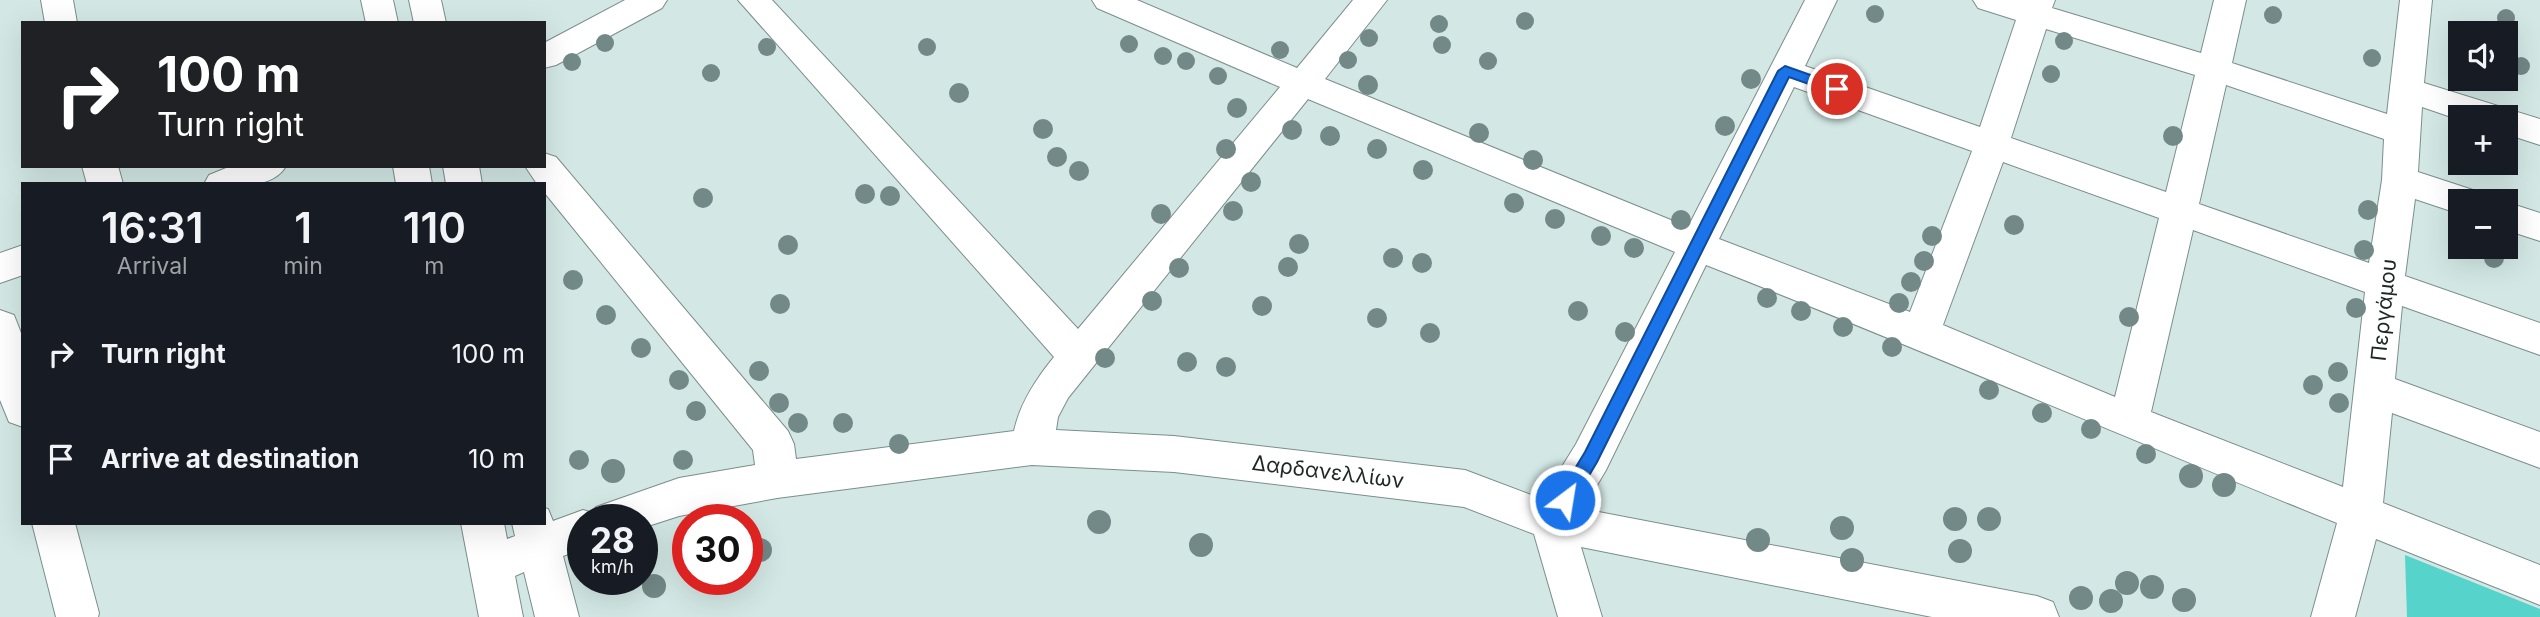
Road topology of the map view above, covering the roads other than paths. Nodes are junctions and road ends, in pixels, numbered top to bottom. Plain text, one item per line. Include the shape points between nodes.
1 (57, 0) edge
2 (377, 0) edge
3 (425, 0) edge
4 (651, 0) edge
5 (754, 0) edge
6 (1108, 0) edge
7 (1371, 0) edge
8 (1821, 0) edge
9 (1989, 0) edge
10 (2230, 0) edge
11 (2416, 0) edge
12 (2036, 7) edge
13 (61, 21) edge
14 (382, 21) edge
15 (430, 21) edge
16 (546, 56) edge
17 (2214, 69) junction
18 (1785, 71) junction
19 (1301, 83) junction
20 (2406, 90) junction
21 (2454, 105) edge
22 (2518, 126) edge
23 (2402, 132) junction
24 (2540, 132) edge
25 (1991, 146) junction
26 (263, 168) edge
27 (545, 168) edge
28 (2400, 180) junction
29 (227, 182) edge
30 (2448, 196) edge
31 (2181, 211) junction
32 (2518, 220) edge
33 (2540, 227) edge
34 (1698, 246) junction
35 (21, 261) edge
36 (0, 268) edge
37 (2385, 285) junction
38 (0, 326) edge
39 (1921, 333) junction
40 (2540, 339) edge
41 (1078, 356) junction
42 (2375, 389) junction
43 (21, 403) edge
44 (2129, 421) junction
45 (1031, 447) junction
46 (2540, 450) edge
47 (777, 480) junction
48 (658, 504) edge
49 (2361, 514) junction
50 (1552, 522) junction
51 (54, 525) edge
52 (482, 525) edge
53 (567, 531) edge
54 (535, 534) edge
55 (491, 565) junction
56 (2540, 585) edge
57 (77, 613) dead end
58 (501, 617) edge
59 (557, 617) edge
60 (1580, 617) edge
61 (2037, 617) edge
62 (2333, 617) edge

1 - 13 street
2 - 14 street
3 - 15 street
4 - 16 street
5 - 41 street
6 - 19 street
7 - 19 street
8 - 18 street
9 - 12 street
10 - 17 street
11 - 20 street, Περγάμου
12 - 17 street
12 - 25 street
17 - 23 street
17 - 31 street
18 - 25 street
18 - 34 street
19 - 34 street
19 - 41 street
20 - 21 street
20 - 23 street, Περγάμου
22 - 24 street
23 - 28 street, Περγάμου
25 - 31 street
25 - 39 street
26 - 29 street
27 - 47 street via 773,444
28 - 30 street
28 - 37 street, Περγάμου
31 - 37 street
31 - 44 street
32 - 33 street
34 - 39 street
34 - 50 street via 1591,457
35 - 36 street
37 - 40 street
37 - 42 street, Περγάμου
38 - 43 street
39 - 44 street
41 - 45 street via 1038,416
42 - 46 street
42 - 49 street, Περγάμου
44 - 49 street
45 - 47 street, Δαρδανελλίων
45 - 50 street, Δαρδανελλίων via 1174,454 1465,489
47 - 48 street, Δαρδανελλίων
49 - 56 street
49 - 62 street, Περγάμου
50 - 60 street
50 - 61 street, Δαρδανελλίων
51 - 57 street
52 - 55 street
53 - 54 street
54 - 55 street
54 - 59 street
55 - 58 street

